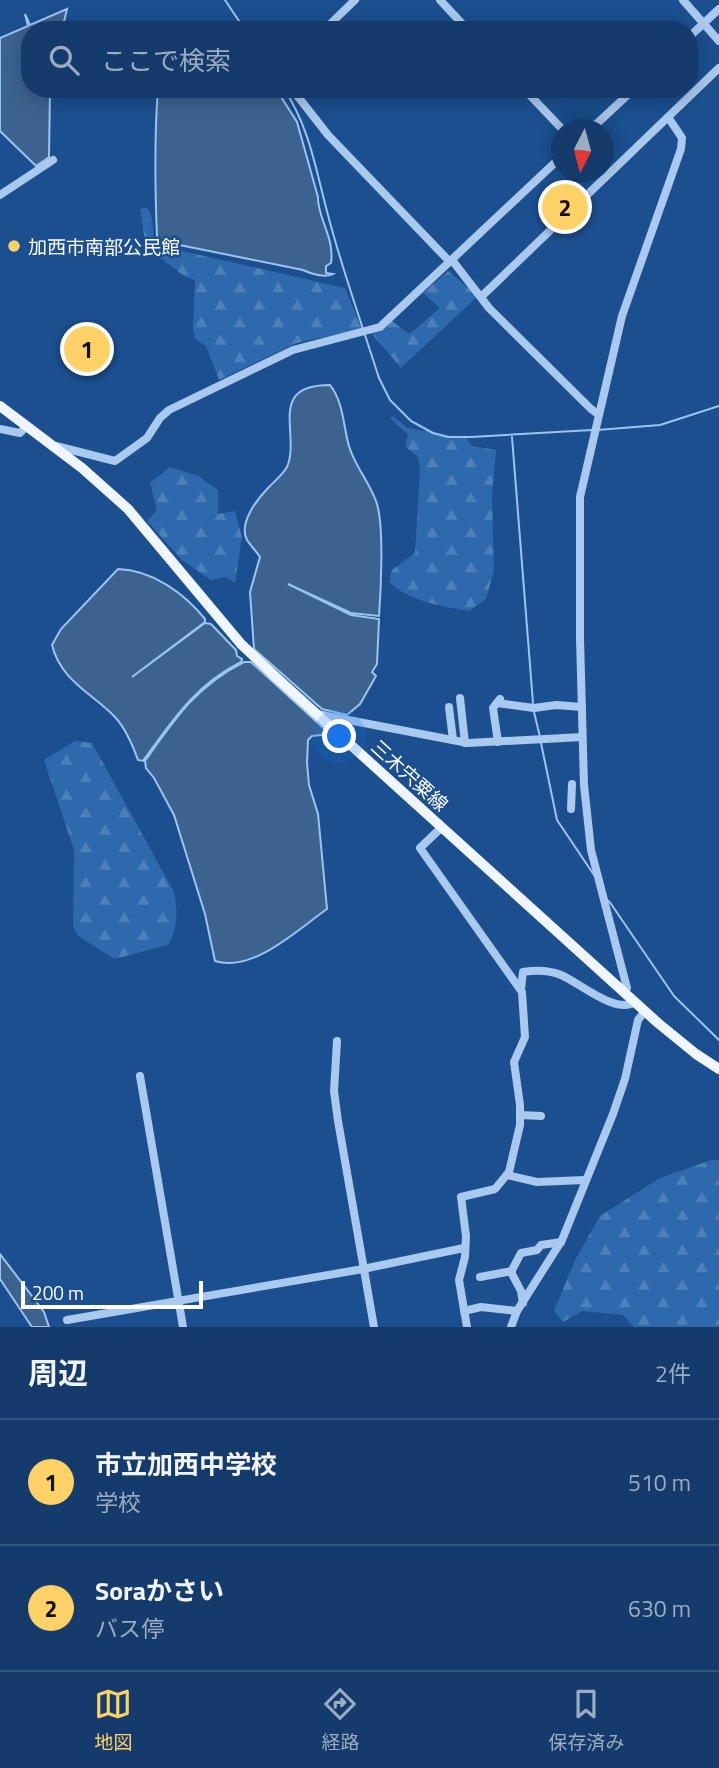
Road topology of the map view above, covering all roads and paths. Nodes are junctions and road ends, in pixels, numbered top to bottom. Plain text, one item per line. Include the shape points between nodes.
1 (355, 0) edge
2 (440, 0) edge
3 (683, 0) edge
4 (719, 9) edge
5 (333, 21) edge
6 (460, 21) edge
7 (704, 23) junction
8 (698, 29) edge
9 (719, 41) edge
10 (719, 68) edge
11 (698, 88) edge
12 (299, 98) edge
13 (532, 98) edge
14 (624, 98) edge
15 (688, 98) edge
16 (668, 117) junction
17 (552, 119) edge
18 (602, 119) edge
19 (53, 160) dead end
20 (551, 166) edge
21 (0, 195) edge
22 (451, 261) junction
23 (481, 297) junction
24 (0, 407) edge
25 (598, 414) junction
26 (26, 427) junction
27 (0, 429) edge
28 (53, 447) junction
29 (460, 698) dead end
30 (449, 707) dead end
31 (582, 707) junction
32 (317, 714) junction
33 (583, 737) junction
34 (453, 740) junction
35 (498, 742) junction
36 (465, 743) junction
37 (584, 785) junction
38 (586, 805) junction
39 (442, 827) junction
40 (521, 989) junction
41 (624, 992) junction
42 (635, 1002) junction
43 (645, 1012) junction
44 (337, 1041) dead end
45 (719, 1069) edge
46 (140, 1076) dead end
47 (520, 1115) junction
48 (541, 1116) dead end
49 (507, 1175) junction
50 (585, 1180) junction
51 (561, 1242) junction
52 (464, 1248) junction
53 (363, 1269) junction
54 (512, 1271) junction
55 (480, 1277) dead end
56 (179, 1300) junction
57 (523, 1303) junction
58 (464, 1311) junction
59 (517, 1311) junction
60 (67, 1320) dead end
61 (183, 1327) edge
62 (374, 1327) edge
63 (467, 1327) edge
64 (511, 1327) edge

1 - 5 street
2 - 6 street
3 - 7 street
4 - 7 street
7 - 8 street
7 - 9 street
10 - 11 street
12 - 22 street via 328,135
13 - 17 street
14 - 18 street
15 - 16 street
16 - 23 street
16 - 25 street via 682,138 681,149 622,316
19 - 21 street
20 - 22 street
22 - 23 street
22 - 28 street via 380,327 293,350 169,410 147,438 115,461
23 - 25 street
24 - 26 main road, 三木宍粟線
25 - 31 street via 580,497
26 - 27 street via 20,433
26 - 28 main road, 三木宍粟線
28 - 32 main road, 三木宍粟線 via 128,509 242,644
29 - 36 street
30 - 34 street
31 - 33 street
31 - 35 street via 526,707 498,701 493,708
32 - 34 street
32 - 39 main road, 三木宍粟線
33 - 35 street
33 - 37 street
34 - 36 street
35 - 36 street
37 - 38 street
37 - 38 street via 569,784 572,807
38 - 41 street via 591,850
39 - 40 street via 420,848
39 - 41 main road, 三木宍粟線
40 - 42 street via 523,972 545,971 618,1005
40 - 47 street via 525,1037 514,1062
41 - 42 main road, 三木宍粟線
42 - 43 main road, 三木宍粟線
43 - 45 main road, 三木宍粟線
43 - 50 street via 638,1020 613,1115
44 - 53 street via 334,1091
46 - 56 street
47 - 48 street
47 - 49 street
49 - 50 street via 537,1182
49 - 52 street via 495,1189 461,1197
50 - 51 street
51 - 54 street via 521,1253
51 - 57 street
52 - 53 street
52 - 58 street via 459,1280
53 - 56 street
53 - 62 street
54 - 55 street
54 - 57 street
56 - 60 street
56 - 61 street
57 - 59 street
58 - 59 street via 481,1307
58 - 63 street
59 - 64 street

